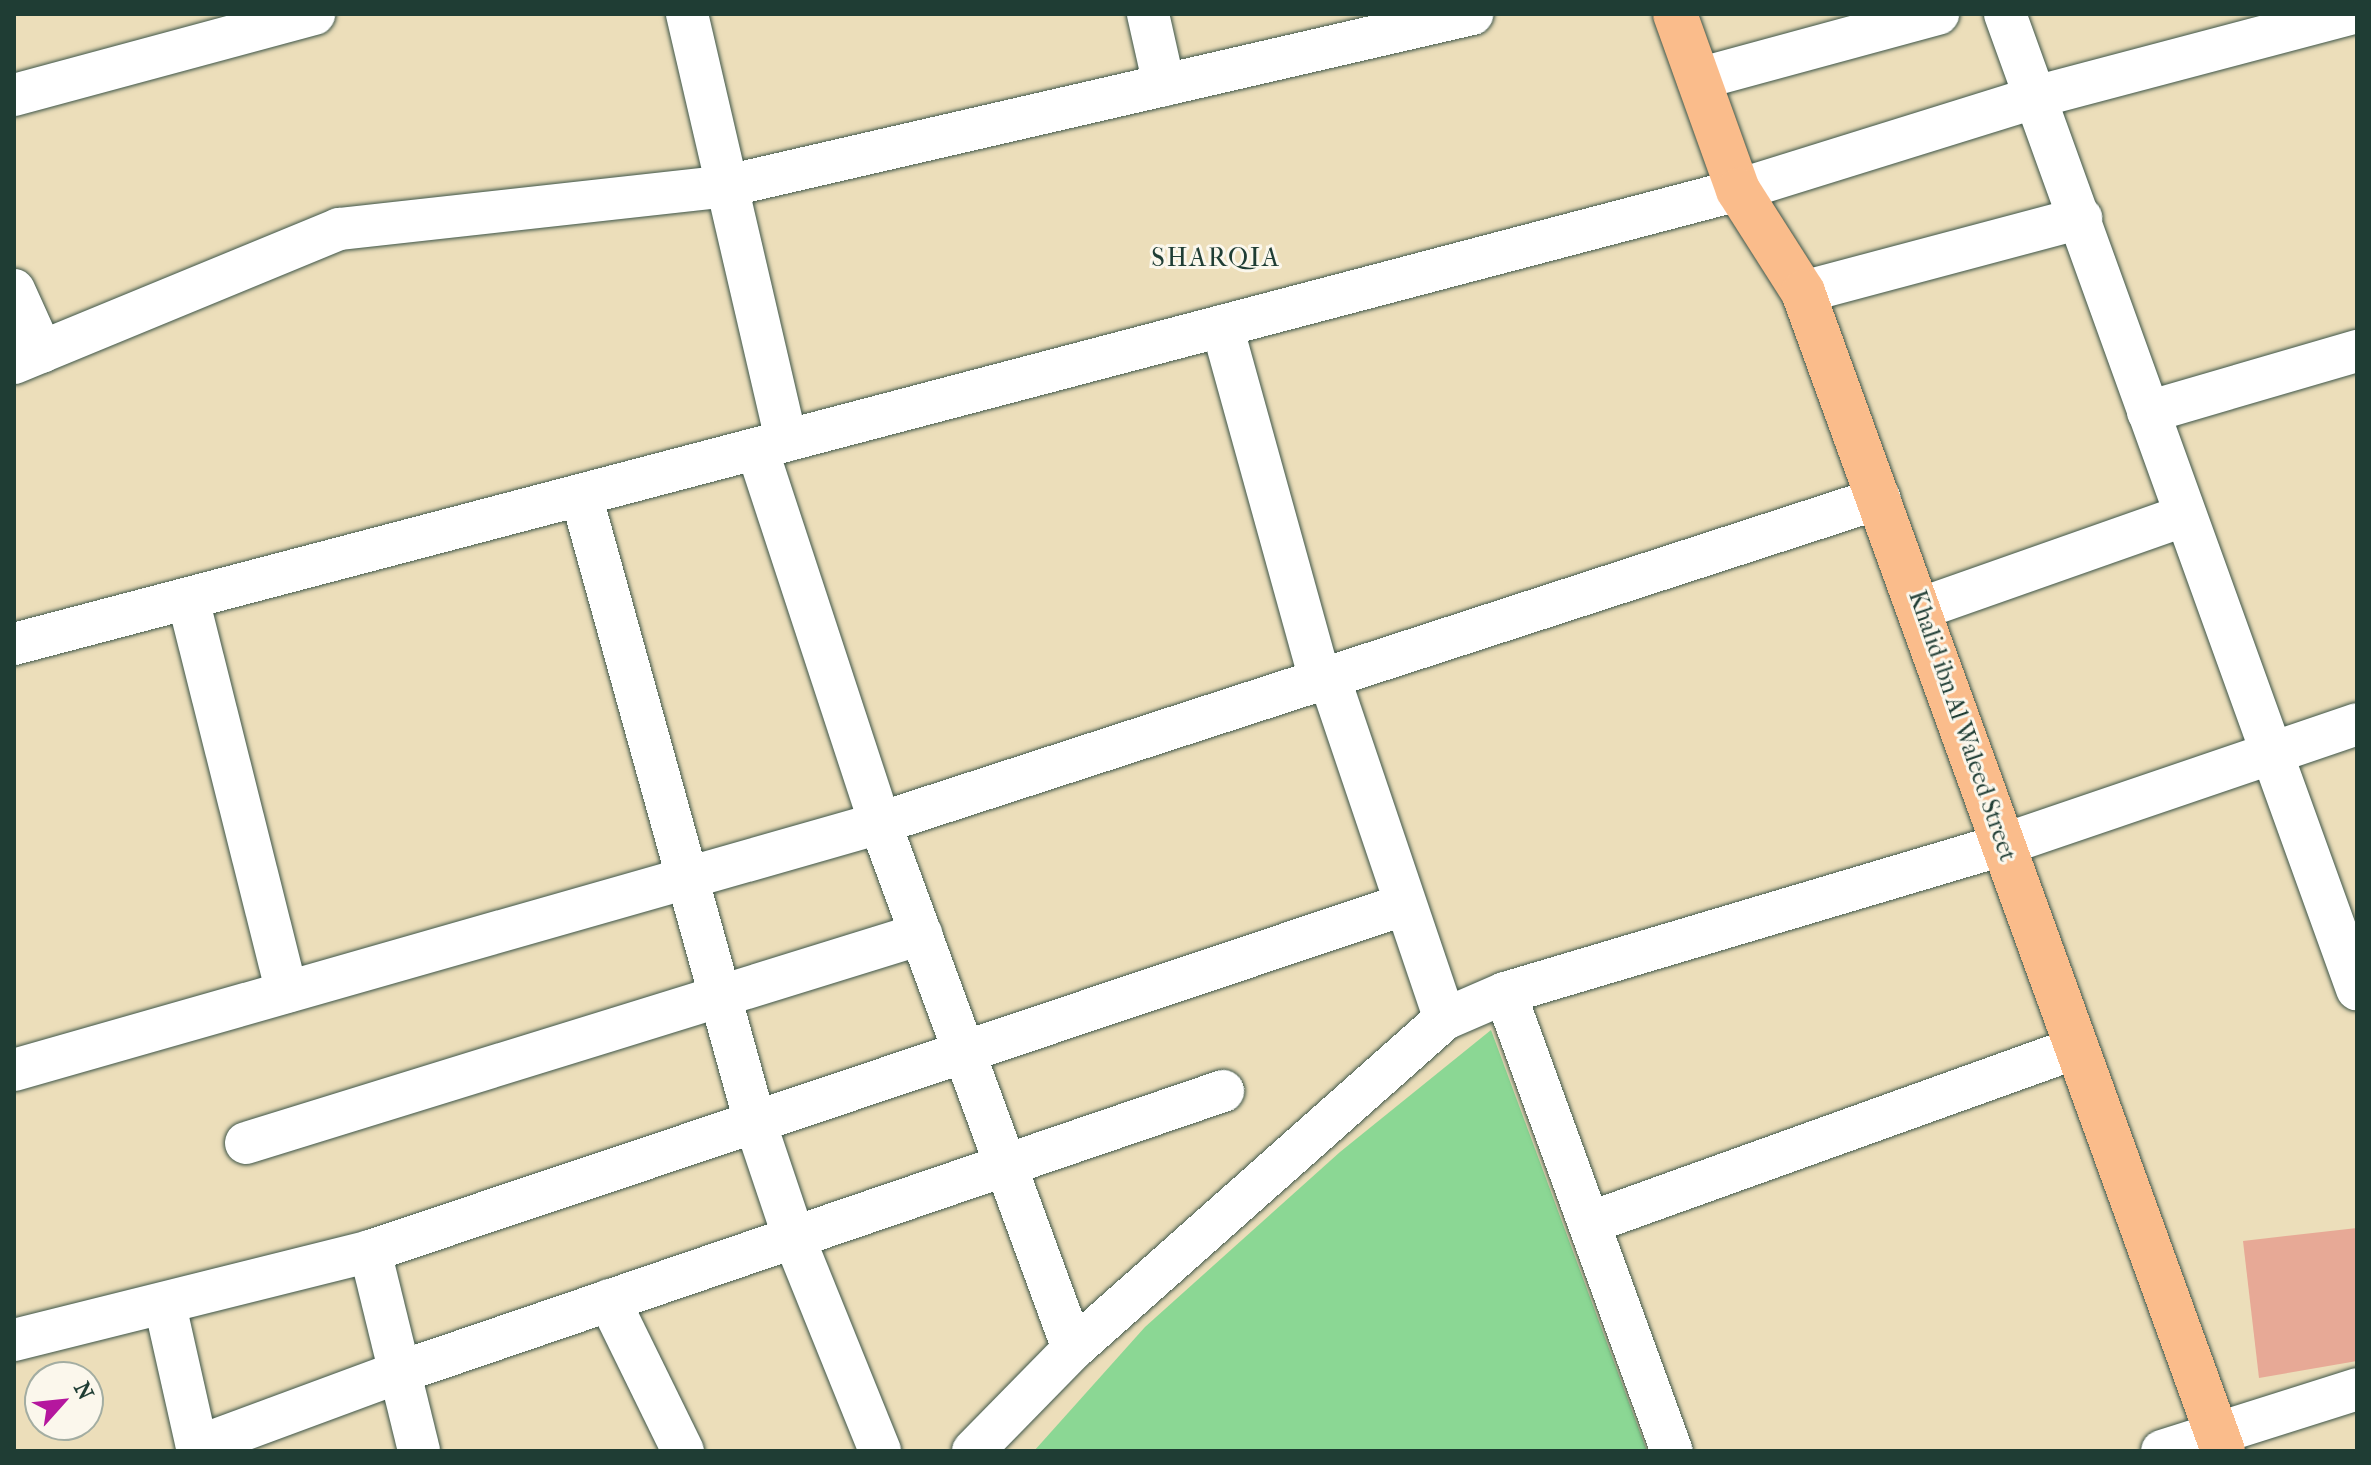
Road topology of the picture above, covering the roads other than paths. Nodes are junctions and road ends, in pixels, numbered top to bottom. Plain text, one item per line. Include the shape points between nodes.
1 (314, 14) edge
2 (687, 14) edge
3 (1148, 14) edge
4 (1472, 14) edge
5 (1675, 14) edge
6 (1938, 14) edge
7 (2005, 14) edge
8 (2349, 14) edge
9 (1698, 79) junction
10 (1164, 85) junction
11 (14, 95) edge
12 (2039, 96) junction
13 (727, 186) junction
14 (1738, 190) junction
15 (2081, 218) junction
16 (14, 290) edge
17 (1803, 292) junction
18 (1222, 326) junction
19 (2357, 351) edge
20 (28, 358) edge
21 (2148, 412) junction
22 (772, 445) junction
23 (581, 495) junction
24 (1880, 498) junction
25 (2183, 516) junction
26 (188, 599) junction
27 (1922, 608) junction
28 (14, 644) edge
29 (1324, 678) junction
30 (2357, 724) edge
31 (2271, 753) junction
32 (880, 823) junction
33 (2002, 845) junction
34 (690, 877) junction
35 (1403, 905) junction
36 (921, 934) junction
37 (2357, 989) edge
38 (287, 992) junction
39 (1505, 993) junction
40 (721, 996) junction
41 (1445, 1019) junction
42 (2076, 1048) junction
43 (964, 1052) junction
44 (14, 1070) edge
45 (1223, 1091) dead end
46 (755, 1122) junction
47 (246, 1143) dead end
48 (1006, 1165) junction
49 (1589, 1223) junction
50 (794, 1238) junction
51 (370, 1251) junction
52 (609, 1300) junction
53 (165, 1305) junction
54 (14, 1340) edge
55 (1073, 1349) junction
56 (397, 1373) junction
57 (2357, 1389) edge
58 (2220, 1440) edge
59 (198, 1449) edge
60 (419, 1451) edge
61 (683, 1451) edge
62 (880, 1451) edge
63 (973, 1451) edge
64 (1672, 1451) edge
65 (2162, 1451) edge

1 - 11 street
2 - 13 street
3 - 10 street
4 - 10 street
5 - 9 main road, Khalid ibn Al Waleed Street
6 - 9 street
7 - 12 street
8 - 12 street
9 - 14 main road, Khalid ibn Al Waleed Street
10 - 13 street
12 - 14 street
12 - 15 street
13 - 20 street via 339,229
13 - 22 street
14 - 17 main road, Khalid ibn Al Waleed Street
14 - 18 street
15 - 17 street
15 - 21 street
16 - 20 street
17 - 24 main road, Khalid ibn Al Waleed Street
18 - 22 street
18 - 29 street
19 - 21 street
21 - 25 street
22 - 23 street
22 - 32 street
23 - 26 street
23 - 34 street
24 - 27 main road, Khalid ibn Al Waleed Street
24 - 29 street
25 - 27 street
25 - 31 street
26 - 28 street
26 - 38 street
27 - 33 main road, Khalid ibn Al Waleed Street
29 - 32 street
29 - 35 street
30 - 31 street
31 - 33 street
31 - 37 street
32 - 34 street
32 - 36 street
33 - 39 street
33 - 42 main road, Khalid ibn Al Waleed Street
34 - 38 street
34 - 40 street
35 - 41 street
35 - 43 street
36 - 40 street
36 - 43 street
38 - 44 street
39 - 41 street
39 - 49 street
40 - 46 street
40 - 47 street
41 - 55 street
42 - 49 street
42 - 58 main road, Khalid ibn Al Waleed Street
43 - 46 street
43 - 48 street
45 - 48 street
46 - 50 street
46 - 51 street
48 - 50 street
48 - 55 street
49 - 64 street
50 - 52 street
50 - 62 street
51 - 53 street
51 - 56 street
52 - 56 street
52 - 61 street
53 - 54 street
53 - 59 street
55 - 63 street
56 - 59 street
56 - 60 street
57 - 58 street
58 - 65 street

